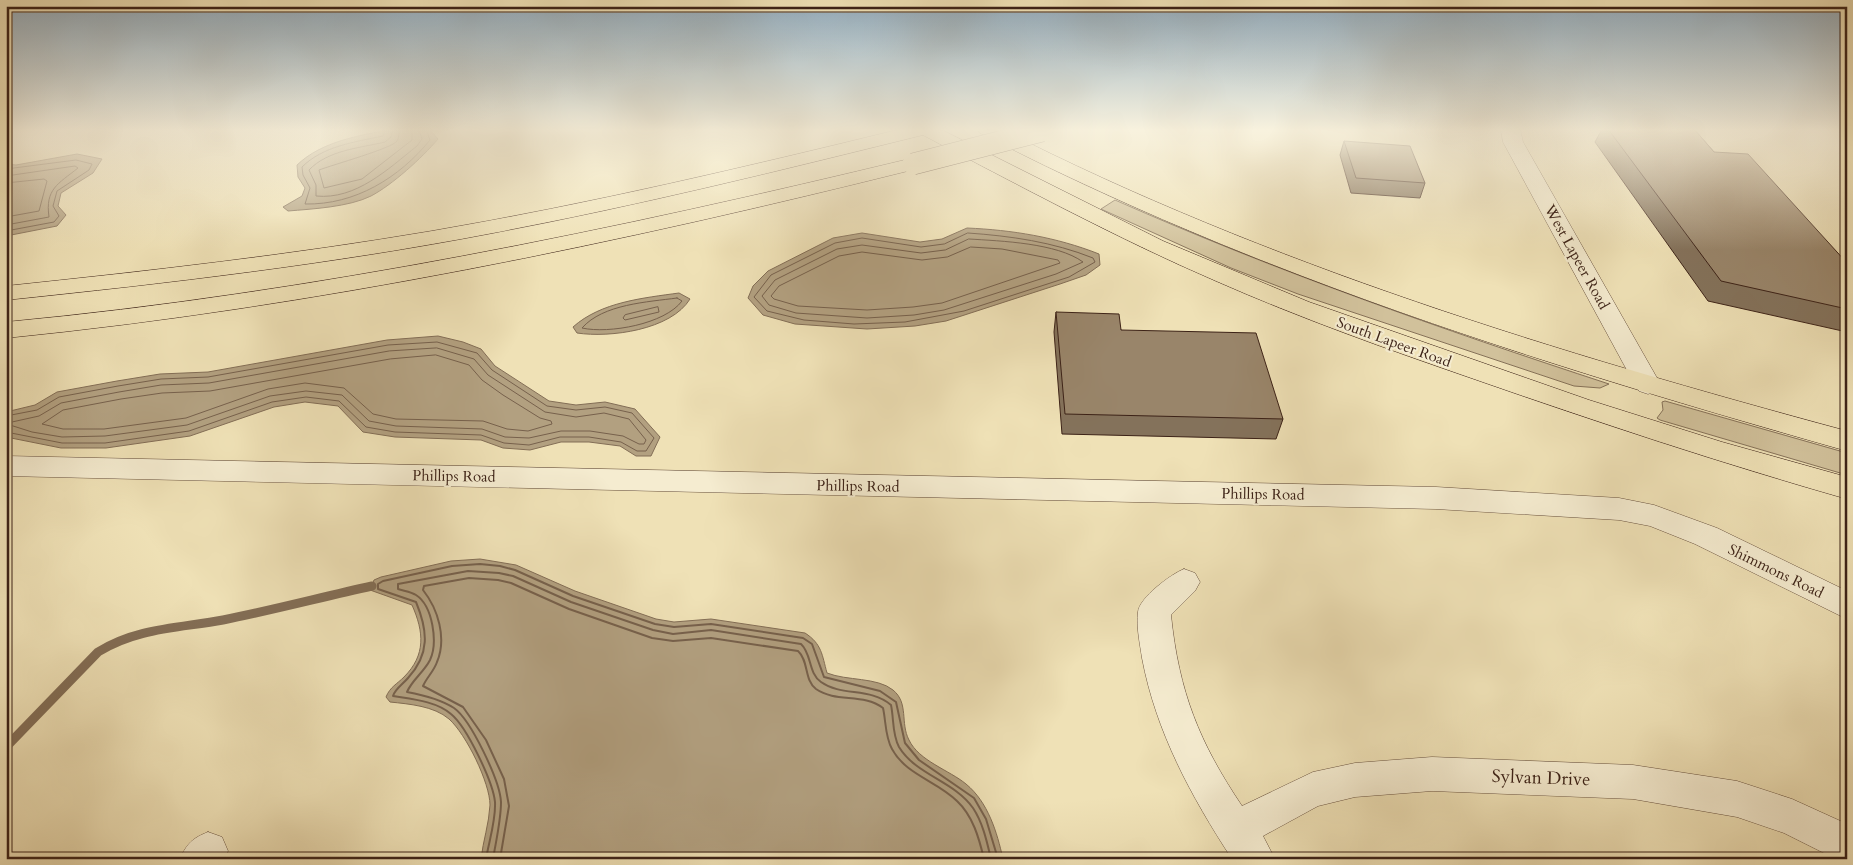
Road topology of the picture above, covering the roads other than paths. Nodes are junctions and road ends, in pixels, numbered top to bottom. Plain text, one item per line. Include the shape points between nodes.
1 (759, 169) edge
2 (892, 169) edge
3 (1004, 169) edge
4 (1066, 169) edge
5 (1528, 169) edge
6 (6, 294) edge
7 (6, 330) edge
8 (1648, 385) junction
9 (1605, 415) junction
10 (1847, 441) edge
11 (6, 466) edge
12 (1847, 488) edge
13 (1706, 536) joint
14 (1184, 582) dead end
15 (1847, 606) edge
16 (1847, 844) edge
17 (1246, 845) edge

1 - 6 main road via 678,189 429,238 192,273
2 - 7 main road, bridge via 789,195 472,262 158,312
3 - 9 main road, South Lapeer Road via 1093,216 1241,283 1391,342
4 - 8 main road via 1253,249 1399,304
5 - 8 street, West Lapeer Road
8 - 9 main road via 1650,407 1626,416
8 - 10 main road
9 - 12 main road, South Lapeer Road
11 - 13 street, Phillips Road via 1436,498 1619,509 1654,516
13 - 15 street, Shimmons Road
14 - 17 street via 1154,611 1156,644 1168,701 1184,743
16 - 17 street, Sylvan Drive via 1792,816 1737,799 1633,782 1432,774 1355,780 1313,790 1269,811

